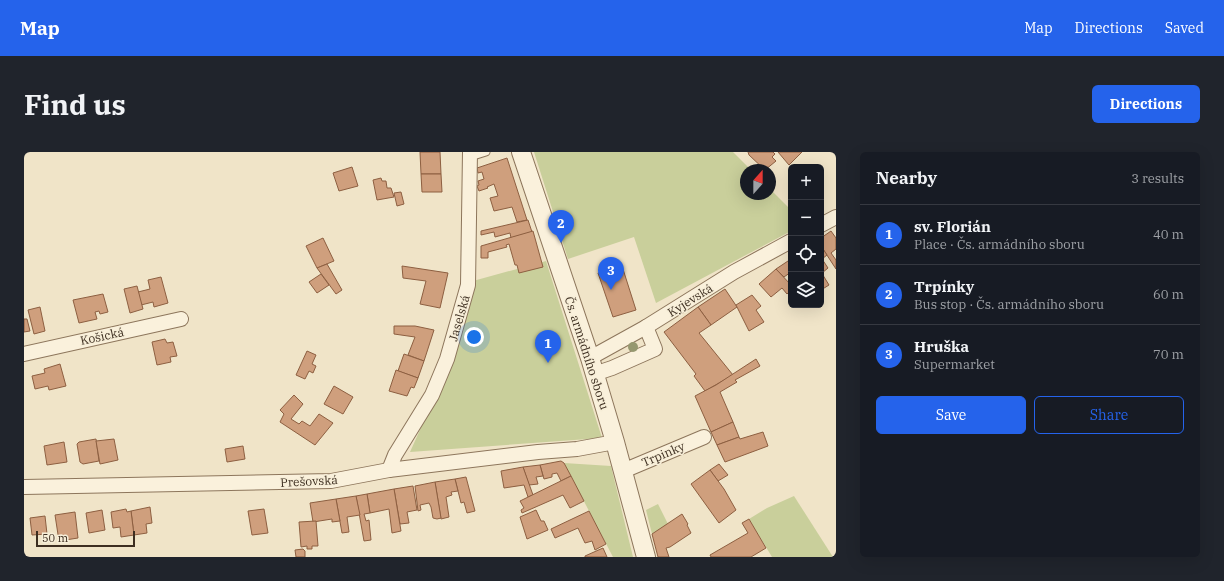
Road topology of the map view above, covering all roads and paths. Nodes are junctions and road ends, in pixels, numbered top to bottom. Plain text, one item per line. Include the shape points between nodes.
1 (486, 152) edge
2 (521, 152) edge
3 (470, 155) edge
4 (836, 217) edge
5 (824, 223) edge
6 (788, 243) edge
7 (181, 319) dead end
8 (646, 327) junction
9 (24, 354) edge
10 (592, 366) junction
11 (704, 437) dead end
12 (615, 442) junction
13 (389, 470) junction
14 (623, 471) junction
15 (24, 487) edge
16 (646, 557) edge

1 - 3 lane
2 - 10 street, Čs. armádního sboru
3 - 13 street, Jaselská via 468,285 447,359 432,395 395,455
4 - 5 street
6 - 8 street, Kyjevská via 734,272
7 - 9 street, Košická
8 - 10 street, Kyjevská
8 - 10 street via 655,349 612,368
10 - 12 street, Čs. armádního sboru
11 - 14 street, Trpinky
12 - 13 street, Prešovská via 577,449
12 - 14 street, Čs. armádního sboru
13 - 15 street, Prešovská via 330,481
14 - 16 street, Čs. armádního sboru

